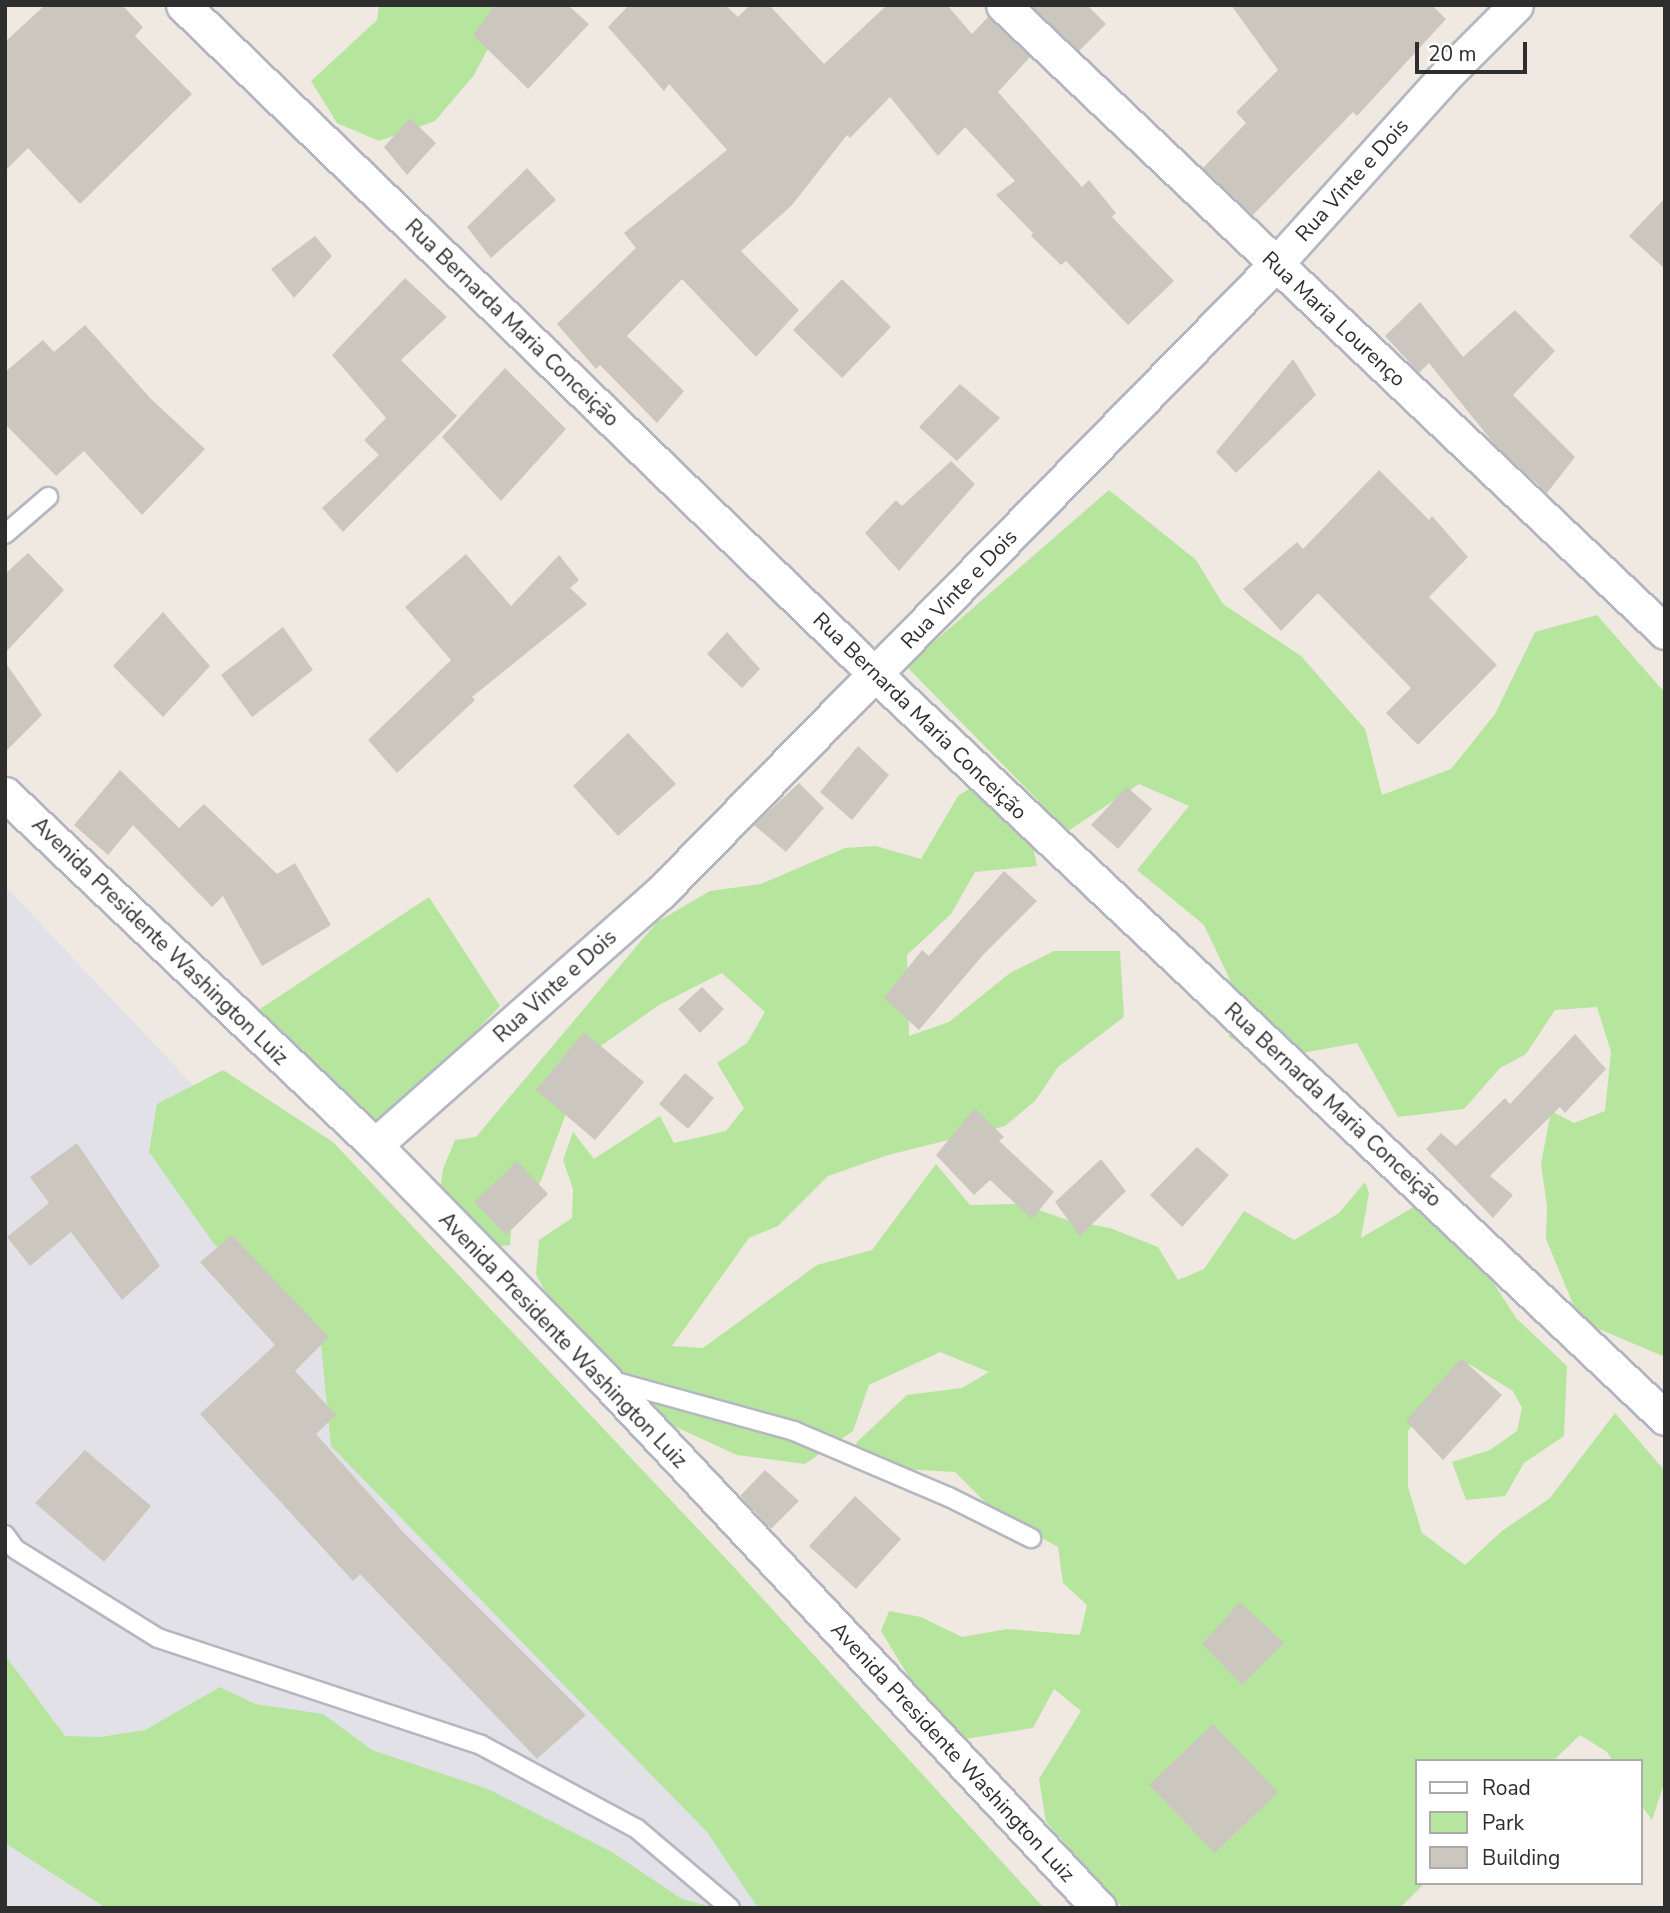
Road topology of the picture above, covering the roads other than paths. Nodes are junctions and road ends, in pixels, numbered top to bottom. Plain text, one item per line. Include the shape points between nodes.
1 (183, 5) edge
2 (1003, 5) edge
3 (1516, 5) edge
4 (1276, 264) junction
5 (48, 497) dead end
6 (5, 534) edge
7 (1665, 632) edge
8 (875, 674) junction
9 (5, 794) edge
10 (375, 1145) junction
11 (603, 1378) junction
12 (1665, 1418) edge
13 (5, 1535) edge
14 (1031, 1538) dead end
15 (730, 1908) edge
16 (1099, 1908) edge

1 - 8 street, Rua Bernarda Maria Conceição
2 - 4 street, Rua Maria Lourenço
3 - 4 street, Rua Vinte e Dois via 1450,71
4 - 7 street, Rua Maria Lourenço
4 - 8 street, Rua Vinte e Dois
5 - 6 lane
8 - 10 street, Rua Vinte e Dois via 660,893
8 - 12 street, Rua Bernarda Maria Conceição
9 - 10 street, Avenida Presidente Washington Luiz
10 - 11 street, Avenida Presidente Washington Luiz
11 - 14 lane via 794,1431 949,1497
11 - 16 street, Avenida Presidente Washington Luiz
13 - 15 lane via 15,1549 158,1637 481,1745 637,1829

